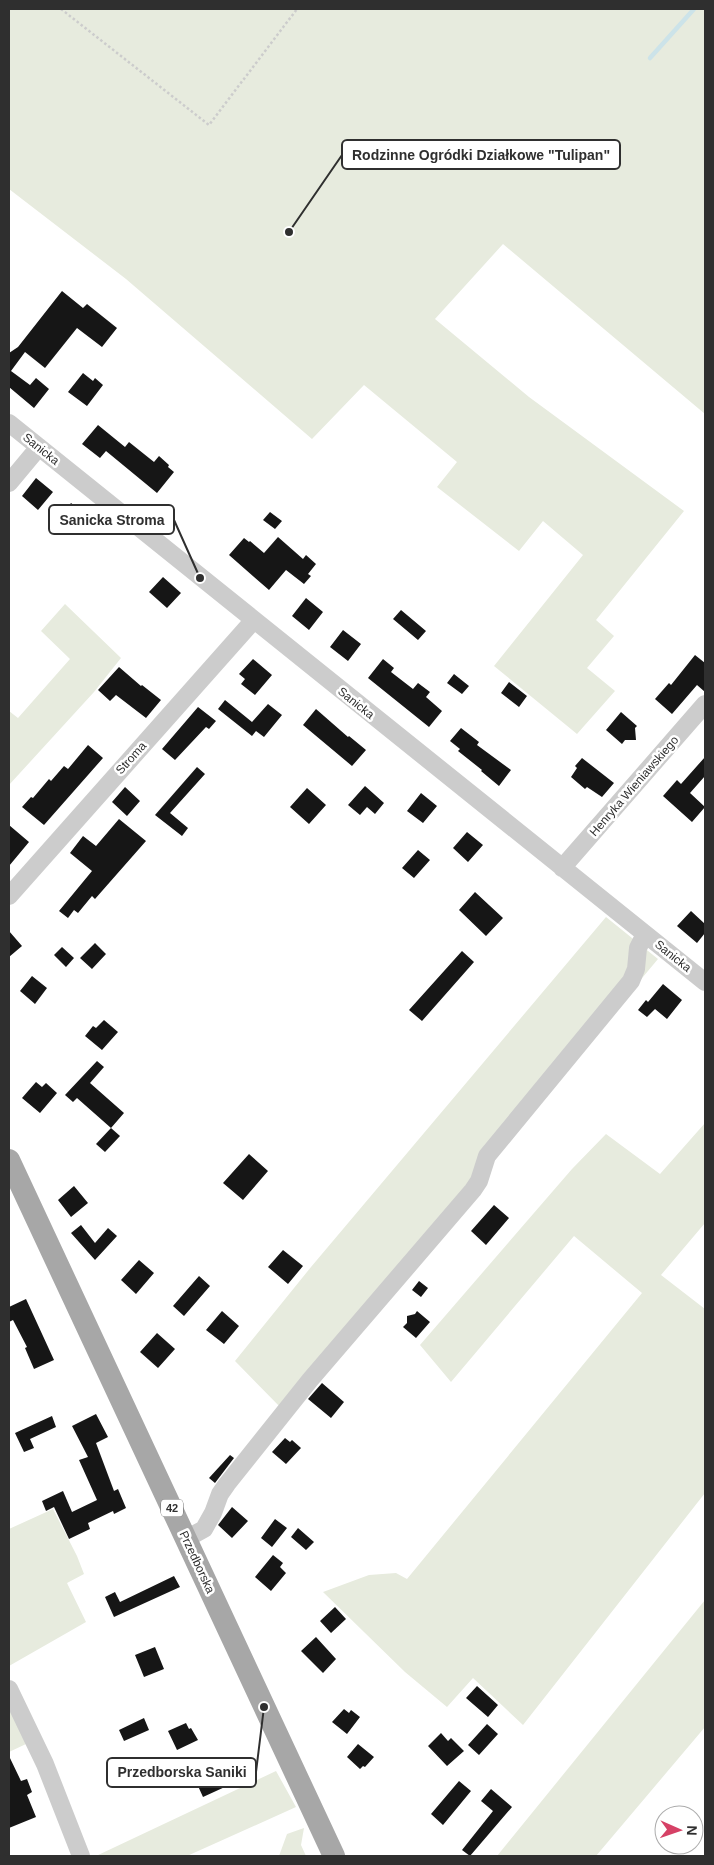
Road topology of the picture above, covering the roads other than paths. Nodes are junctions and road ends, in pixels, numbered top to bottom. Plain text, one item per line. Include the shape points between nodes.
1 (9, 423) edge
2 (40, 447) junction
3 (9, 483) edge
4 (253, 621) junction
5 (705, 704) edge
6 (562, 868) junction
7 (9, 896) edge
8 (645, 934) junction
9 (705, 982) edge
10 (9, 1160) edge
11 (186, 1538) junction
12 (9, 1689) edge
13 (81, 1856) edge
14 (334, 1856) edge

1 - 2 street, Sanicka
2 - 3 street
2 - 4 street, Sanicka
4 - 6 street, Sanicka
4 - 7 street, Stroma
5 - 6 street, Henryka Wieniawskiego
6 - 8 street, Sanicka
8 - 9 street, Sanicka
8 - 11 street via 638,948 631,981 487,1156 473,1190 310,1380 227,1484 204,1529
10 - 11 main road, Przedborska / 42
11 - 14 main road, Przedborska / 42
12 - 13 street via 45,1764

